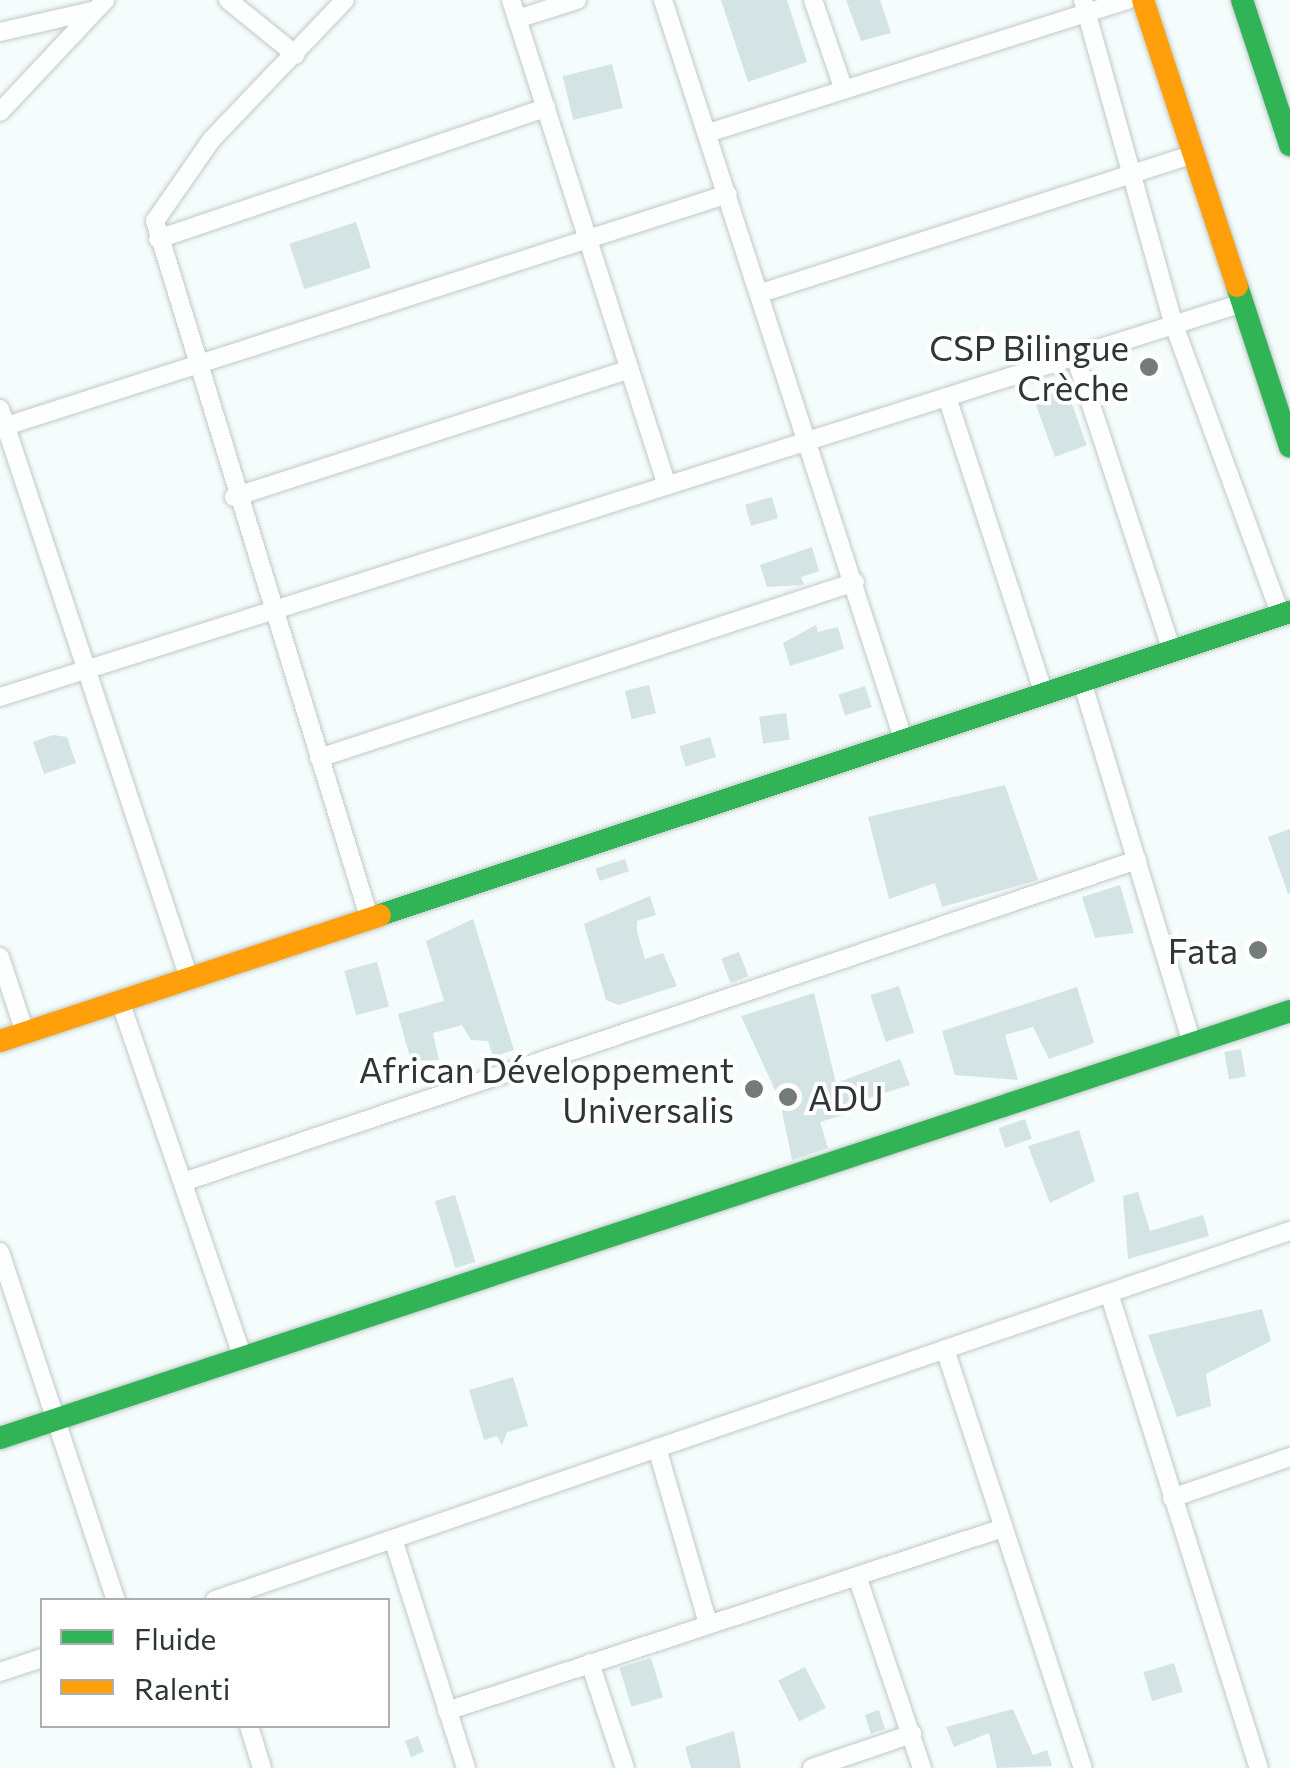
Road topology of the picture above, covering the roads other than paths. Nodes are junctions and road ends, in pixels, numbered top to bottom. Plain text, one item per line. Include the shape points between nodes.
1 (228, 0) edge
2 (344, 0) edge
3 (512, 0) edge
4 (577, 0) edge
5 (663, 0) edge
6 (813, 0) edge
7 (1128, 0) edge
8 (1143, 0) edge
9 (1242, 0) edge
10 (98, 5) edge
11 (1085, 6) edge
12 (518, 19) junction
13 (0, 32) edge
14 (296, 54) junction
15 (844, 90) junction
16 (1281, 94) edge
17 (546, 108) junction
18 (0, 112) edge
19 (708, 133) junction
20 (1290, 145) edge
21 (1193, 154) junction
22 (1133, 173) junction
23 (728, 194) junction
24 (588, 238) junction
25 (158, 239) junction
26 (760, 293) junction
27 (1243, 303) junction
28 (1174, 325) junction
29 (1075, 356) junction
30 (194, 363) junction
31 (630, 369) junction
32 (947, 397) junction
33 (3, 417) edge
34 (810, 440) junction
35 (1290, 446) edge
36 (667, 486) junction
37 (234, 497) junction
38 (854, 582) junction
39 (272, 611) junction
40 (1286, 614) edge
41 (1171, 648) junction
42 (90, 669) junction
43 (1081, 678) junction
44 (1043, 691) junction
45 (0, 698) edge
46 (902, 738) junction
47 (319, 758) junction
48 (1137, 860) junction
49 (369, 918) junction
50 (0, 957) edge
51 (189, 978) junction
52 (120, 1001) junction
53 (1290, 1010) edge
54 (25, 1033) junction
55 (0, 1041) edge
56 (1192, 1043) junction
57 (183, 1182) junction
58 (1290, 1231) edge
59 (0, 1252) edge
60 (1109, 1293) junction
61 (945, 1349) junction
62 (243, 1358) junction
63 (57, 1419) junction
64 (0, 1438) edge
65 (657, 1448) junction
66 (1290, 1457) edge
67 (1172, 1498) junction
68 (1003, 1528) junction
69 (393, 1539) junction
70 (857, 1576) junction
71 (115, 1598) edge
72 (221, 1598) edge
73 (708, 1624) junction
74 (40, 1659) edge
75 (590, 1663) junction
76 (0, 1672) edge
77 (447, 1710) junction
78 (249, 1728) edge
79 (912, 1734) junction
80 (262, 1768) edge
81 (466, 1768) edge
82 (625, 1768) edge
83 (812, 1768) edge
84 (922, 1768) edge
85 (1082, 1768) edge
86 (1259, 1768) edge

1 - 14 street
2 - 14 street
3 - 12 street
4 - 12 street
5 - 19 street
6 - 15 street
7 - 11 street
8 - 21 street
9 - 16 street
10 - 13 street
10 - 18 street
11 - 15 street
11 - 22 street
12 - 17 street
14 - 25 street via 181,176 158,207
15 - 19 street
16 - 20 street
17 - 24 street
17 - 25 street
19 - 23 street
21 - 22 street
21 - 27 street
22 - 26 street
22 - 28 street
23 - 24 street
23 - 26 street
24 - 30 street
24 - 31 street
25 - 30 street
26 - 34 street
27 - 28 street
27 - 35 street
28 - 29 street
28 - 40 street
29 - 32 street
29 - 41 street
30 - 33 street
30 - 37 street
31 - 36 street
31 - 37 street
32 - 34 street
32 - 44 street
33 - 42 street
34 - 36 street
34 - 38 street
36 - 39 street
37 - 39 street
38 - 46 street
38 - 47 street
39 - 42 street
39 - 47 street
40 - 41 street
41 - 43 street
42 - 45 street
42 - 51 street
43 - 44 street
43 - 48 street
44 - 46 street
46 - 49 street
47 - 49 street
48 - 56 street
48 - 57 street
49 - 51 street
50 - 54 street
51 - 52 street
52 - 54 street
52 - 57 street
53 - 56 street
54 - 55 street
56 - 62 street
57 - 62 street
58 - 60 street
59 - 63 street
60 - 61 street
60 - 67 street
61 - 65 street
61 - 68 street
62 - 63 street
63 - 64 street
63 - 71 street
65 - 69 street
65 - 73 street
66 - 67 street
67 - 86 street
68 - 70 street
68 - 85 street
69 - 72 street
69 - 77 street
70 - 73 street
70 - 79 street
73 - 75 street
74 - 76 street
75 - 77 street
75 - 82 street
77 - 81 street
78 - 80 street
79 - 83 street
79 - 84 street

